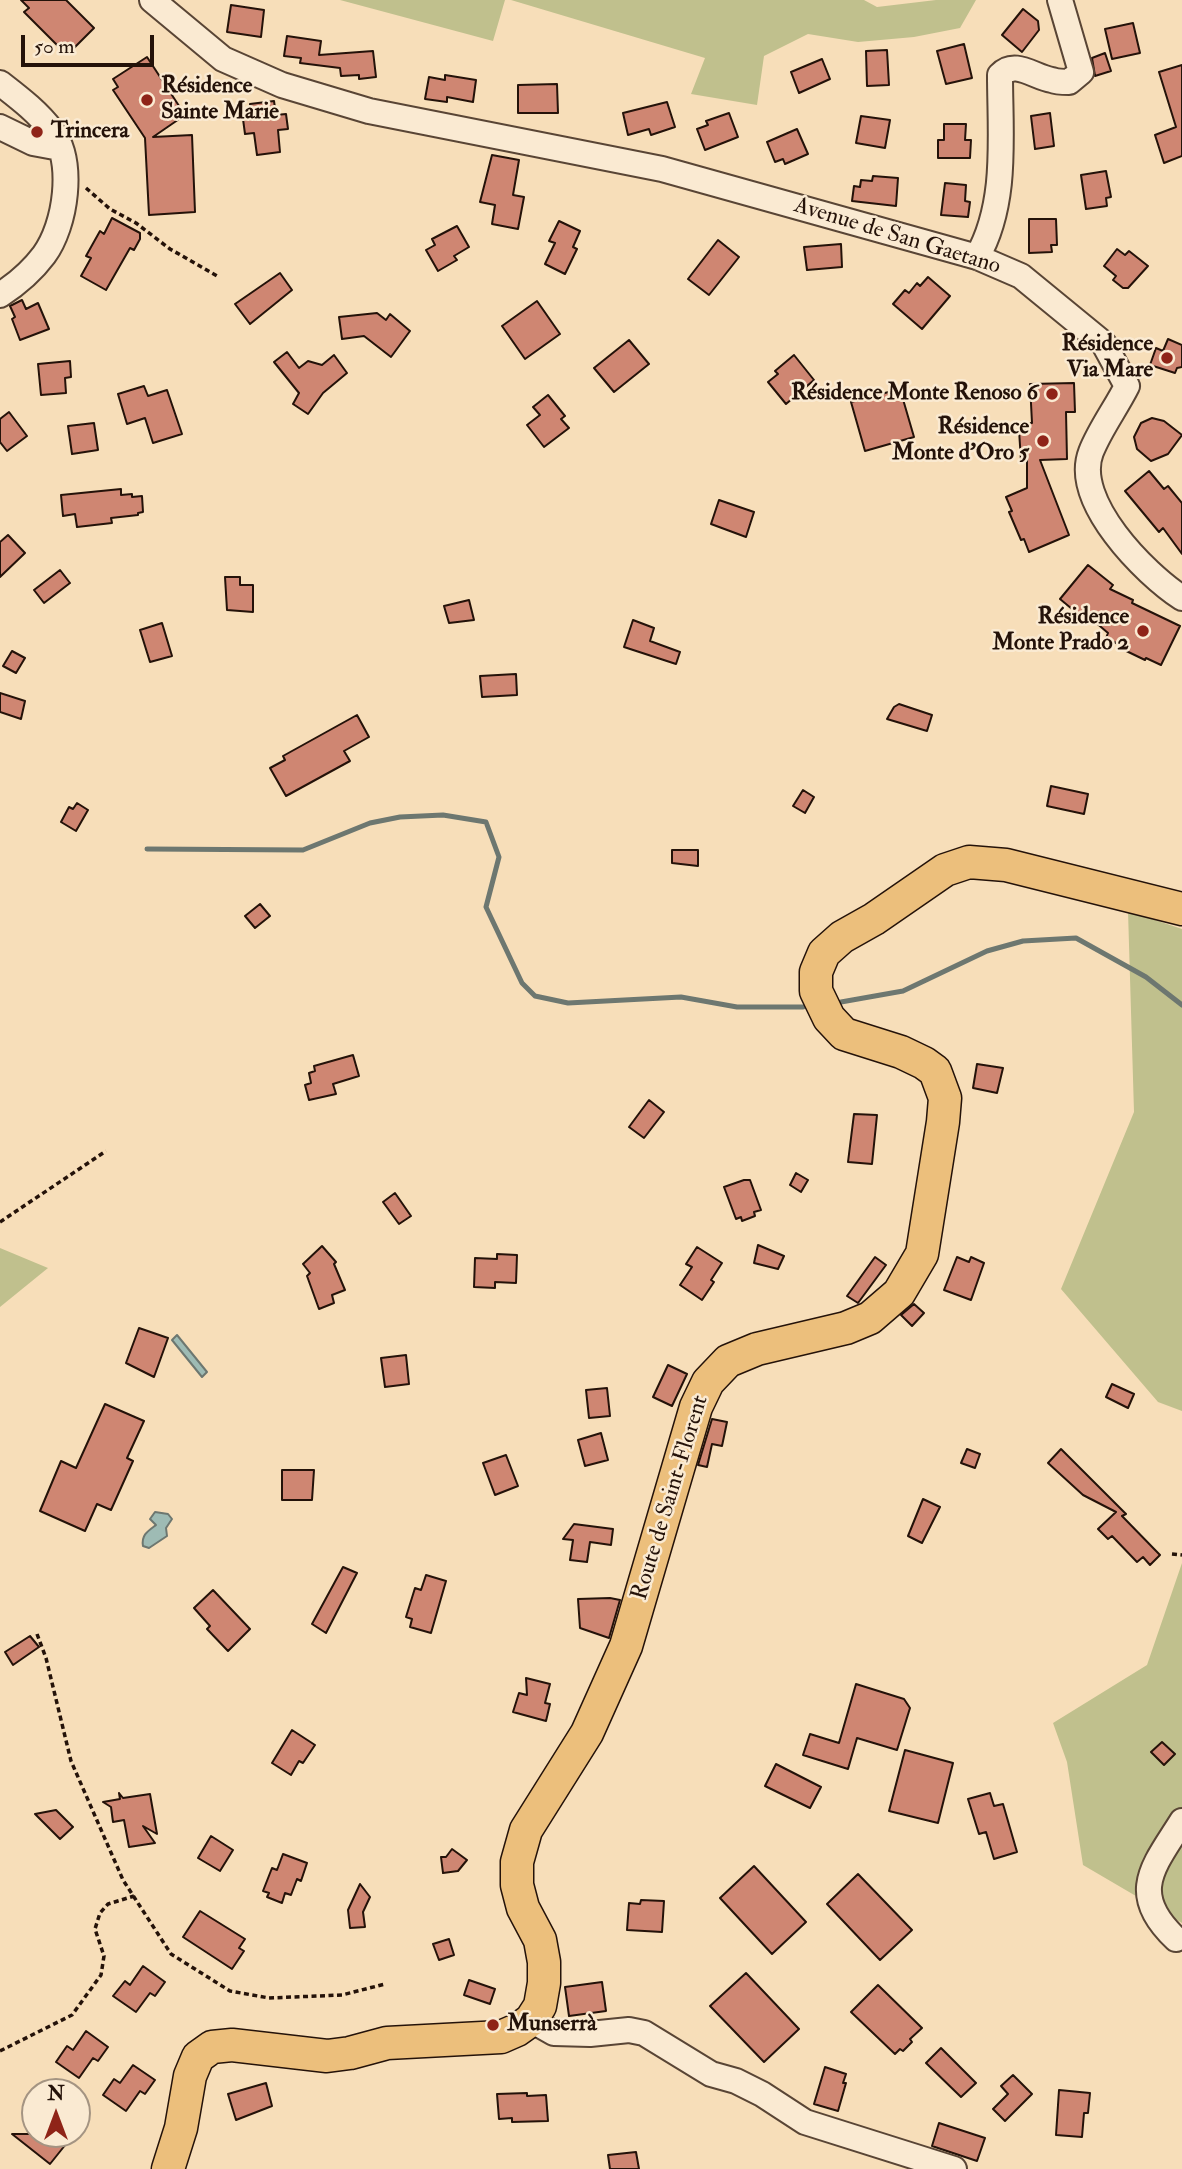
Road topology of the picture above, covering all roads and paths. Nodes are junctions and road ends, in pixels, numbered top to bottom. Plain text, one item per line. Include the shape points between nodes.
1 (152, 0) edge
2 (1060, 0) edge
3 (0, 83) edge
4 (0, 127) edge
5 (60, 148) junction
6 (67, 181) junction
7 (977, 257) junction
8 (219, 278) dead end
9 (0, 295) edge
10 (1182, 598) edge
11 (1182, 909) edge
12 (106, 1151) dead end
13 (0, 1222) edge
14 (1172, 1554) dead end
15 (1182, 1555) edge
16 (37, 1634) dead end
17 (1182, 1821) edge
18 (134, 1896) junction
19 (1176, 1938) dead end
20 (386, 1984) dead end
21 (531, 2020) junction
22 (0, 2051) edge
23 (168, 2169) edge
24 (954, 2169) edge

1 - 7 street, Avenue de San Gaetano via 223,59 282,85 369,111 662,169
2 - 7 street via 1081,72 1069,82 1016,68 1000,75 1000,179 986,241
3 - 5 street via 53,132
4 - 5 street via 33,143
5 - 6 street
6 - 8 path via 90,190 110,208
6 - 9 street via 63,212 46,253
7 - 10 street, Avenue de San Gaetano via 1021,276 1104,344 1127,386 1090,453 1087,482 1106,522 1141,563
11 - 21 main road, Route de Saint-Florent via 1006,865 969,862 945,870 824,953 816,972 816,991 830,1018 844,1034 924,1063 935,1072 945,1098 922,1254 899,1293 870,1318 757,1349 728,1362 708,1382 695,1407 625,1646 587,1733 526,1830 517,1863 523,1908 540,1940 544,1962 540,2006
12 - 13 path
14 - 15 path
16 - 18 path via 71,1761
17 - 19 street via 1151,1871 1150,1900 1161,1925
18 - 20 path via 171,1954 230,1991 269,1998 330,1996
18 - 22 path via 108,1904 100,1913 95,1929 104,1956 101,1975 72,2015
21 - 23 main road via 501,2037 387,2043 327,2056 232,2045 212,2047 198,2057 190,2076
21 - 24 street via 554,2033 629,2030 644,2034 805,2122

